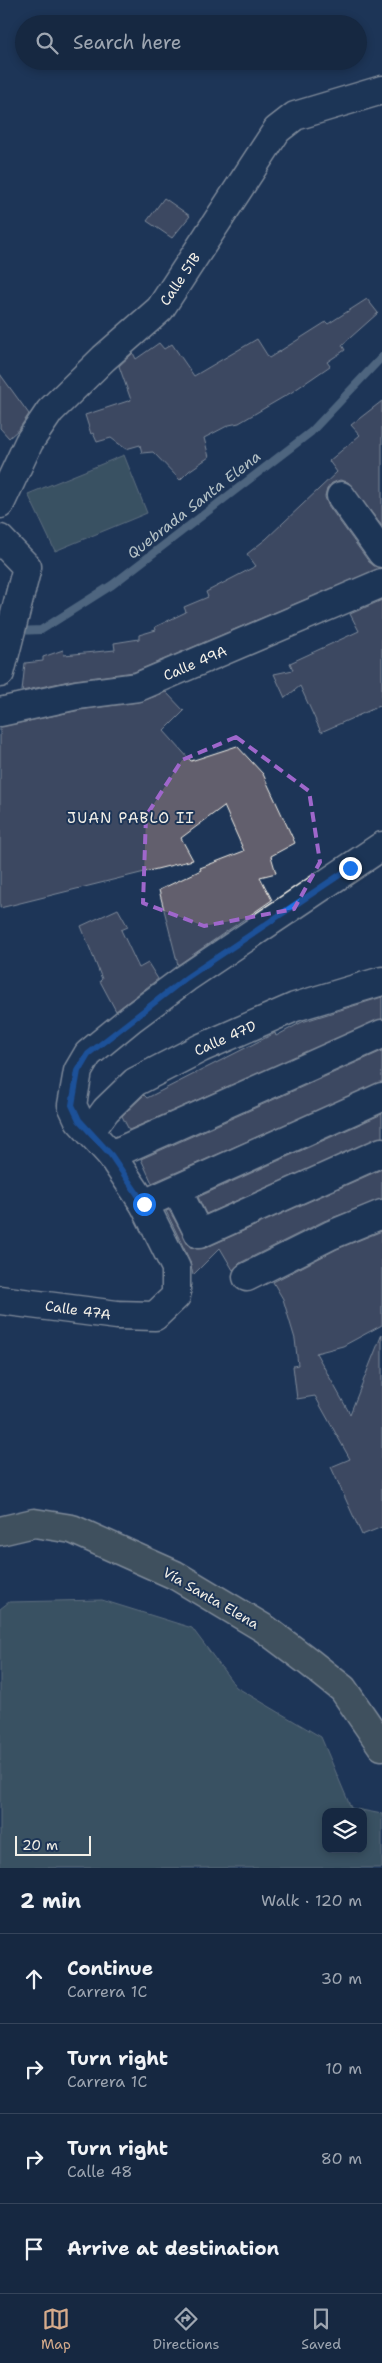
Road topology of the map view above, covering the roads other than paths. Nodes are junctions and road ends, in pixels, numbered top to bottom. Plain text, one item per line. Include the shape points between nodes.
1 (382, 90) edge
2 (341, 496) dead end
3 (0, 504) edge
4 (0, 539) edge
5 (382, 553) edge
6 (382, 583) edge
7 (1, 671) edge
8 (0, 712) edge
9 (382, 846) edge
10 (382, 981) edge
11 (382, 1034) edge
12 (382, 1097) edge
13 (90, 1132) junction
14 (382, 1152) edge
15 (111, 1155) junction
16 (177, 1190) junction
17 (144, 1204) junction
18 (382, 1214) edge
19 (247, 1277) dead end
20 (0, 1300) edge
21 (0, 1531) edge
22 (382, 1746) edge

1 - 3 street, Calle 51B via 295,116 277,130 160,309 50,411 29,442
2 - 5 street
4 - 7 street via 27,567
6 - 8 street, Calle 49A via 138,688 77,695
9 - 13 street via 186,978 88,1054 78,1071 72,1105
10 - 13 street, Calle 47D via 295,1007 135,1082 106,1110
11 - 15 street
12 - 16 street
13 - 15 street
14 - 16 street via 200,1234
15 - 17 street
16 - 17 street
17 - 20 street, Calle 47A via 176,1268 176,1296 155,1316 117,1315
18 - 19 street via 331,1235
21 - 22 main road, Vía Santa Elena via 34,1523 72,1529 189,1583 266,1629 343,1689

